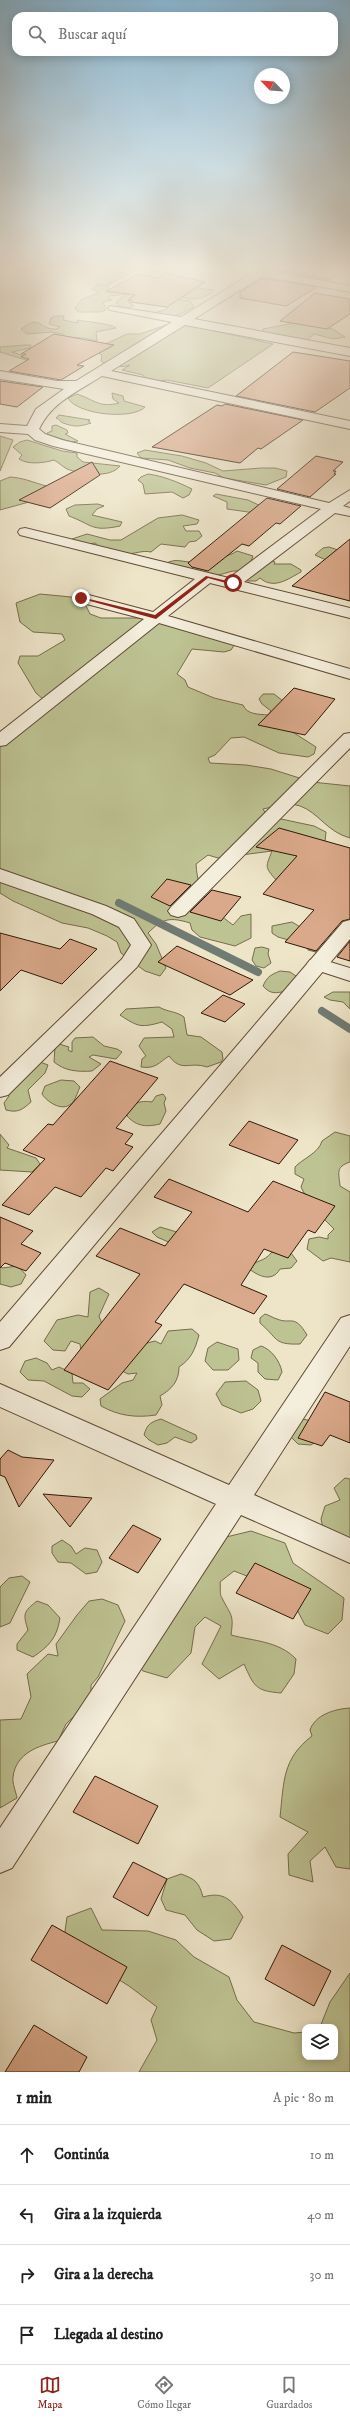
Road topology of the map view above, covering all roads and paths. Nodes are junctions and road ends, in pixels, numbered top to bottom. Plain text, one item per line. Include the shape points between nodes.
1 (109, 366) edge
2 (99, 372) junction
3 (0, 375) edge
4 (77, 385) junction
5 (350, 425) edge
6 (0, 428) edge
7 (32, 430) junction
8 (350, 494) edge
9 (333, 508) junction
10 (350, 512) edge
11 (25, 532) dead end
12 (207, 577) junction
13 (233, 583) junction
14 (81, 598) dead end
15 (350, 613) edge
16 (156, 617) junction
17 (350, 674) edge
18 (350, 738) edge
19 (0, 741) edge
20 (0, 875) edge
21 (178, 911) dead end
22 (350, 926) edge
23 (317, 964) junction
24 (350, 975) edge
25 (0, 1090) edge
26 (350, 1324) edge
27 (0, 1340) edge
28 (0, 1395) edge
29 (235, 1500) junction
30 (350, 1551) edge
31 (0, 1857) edge

1 - 2 street
2 - 4 street
2 - 5 street
3 - 4 street via 56,385
4 - 7 street via 42,412
6 - 7 street
7 - 9 street via 40,437 58,443
8 - 9 street
9 - 10 street
9 - 13 street
11 - 12 street
12 - 13 street
12 - 16 street
13 - 15 street
14 - 16 street
16 - 17 street
16 - 19 street
18 - 21 street
20 - 25 street via 99,910 127,923 141,945 130,963
22 - 23 street
23 - 24 street
23 - 27 street
26 - 29 street
28 - 29 street
29 - 30 street
29 - 31 street

